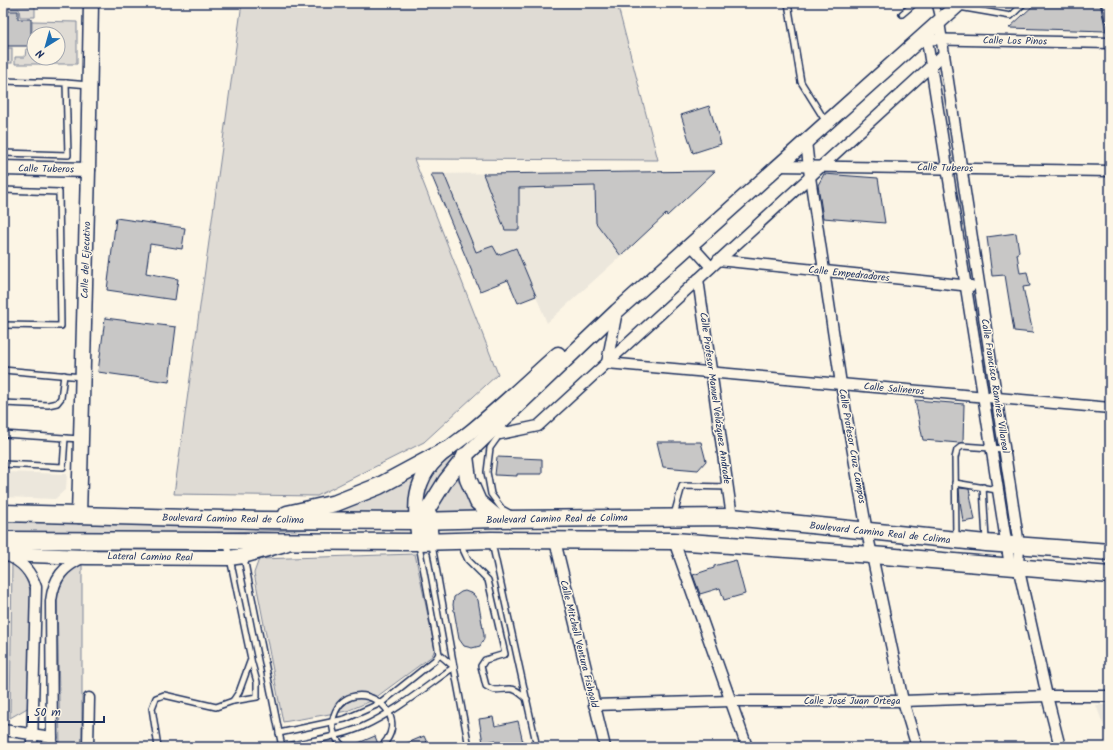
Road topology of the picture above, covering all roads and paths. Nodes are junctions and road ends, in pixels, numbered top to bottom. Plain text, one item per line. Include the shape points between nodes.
1 (91, 3) edge
2 (788, 3) edge
3 (915, 3) edge
4 (936, 3) edge
5 (1024, 3) edge
6 (1107, 3) edge
7 (958, 5) edge
8 (902, 14) dead end
9 (1110, 18) edge
10 (939, 22) junction
11 (925, 37) junction
12 (942, 40) junction
13 (1110, 43) edge
14 (944, 54) junction
15 (931, 65) junction
16 (3, 81) edge
17 (66, 83) junction
18 (90, 85) junction
19 (827, 123) junction
20 (806, 141) junction
21 (3, 153) edge
22 (779, 166) junction
23 (808, 166) junction
24 (822, 166) junction
25 (3, 168) edge
26 (947, 169) junction
27 (962, 169) junction
28 (88, 170) junction
29 (1110, 171) edge
30 (810, 177) junction
31 (3, 190) edge
32 (691, 245) junction
33 (715, 264) junction
34 (824, 272) junction
35 (698, 279) junction
36 (966, 286) junction
37 (980, 287) junction
38 (618, 311) junction
39 (4, 325) edge
40 (607, 362) junction
41 (3, 370) edge
42 (712, 373) junction
43 (64, 375) junction
44 (83, 377) junction
45 (841, 384) junction
46 (983, 397) junction
47 (997, 398) junction
48 (3, 403) edge
49 (1110, 408) edge
50 (497, 431) junction
51 (3, 434) edge
52 (65, 438) junction
53 (81, 439) junction
54 (991, 447) junction
55 (1004, 449) junction
56 (446, 450) junction
57 (464, 456) junction
58 (3, 464) edge
59 (955, 483) junction
60 (728, 487) junction
61 (983, 487) junction
62 (997, 490) junction
63 (3, 513) edge
64 (79, 516) junction
65 (732, 517) junction
66 (673, 518) junction
67 (498, 519) junction
68 (523, 519) junction
69 (262, 520) junction
70 (423, 521) junction
71 (867, 532) junction
72 (491, 540) junction
73 (956, 540) junction
74 (425, 541) junction
75 (458, 541) junction
76 (555, 541) junction
77 (674, 541) junction
78 (986, 543) junction
79 (1012, 544) junction
80 (4, 549) edge
81 (237, 549) junction
82 (1110, 552) edge
83 (872, 555) junction
84 (86, 557) junction
85 (1014, 566) junction
86 (1110, 575) edge
87 (439, 654) junction
88 (251, 659) junction
89 (454, 667) junction
90 (1047, 696) junction
91 (1110, 696) edge
92 (89, 698) dead end
93 (527, 699) junction
94 (233, 701) junction
95 (731, 701) junction
96 (903, 701) junction
97 (381, 702) junction
98 (594, 704) junction
99 (389, 712) junction
100 (333, 722) junction
101 (3, 730) edge
102 (279, 733) junction
103 (33, 734) junction
104 (335, 736) junction
105 (52, 742) edge
106 (32, 747) edge
107 (88, 747) edge
108 (158, 747) edge
109 (282, 747) edge
110 (344, 747) edge
111 (381, 747) edge
112 (468, 747) edge
113 (537, 747) edge
114 (604, 747) edge
115 (747, 747) edge
116 (918, 747) edge
117 (1060, 747) edge

1 - 18 street, Calle del Ejecutivo
2 - 19 lane via 801,82
3 - 8 lane
4 - 10 lane
5 - 7 lane via 1010,16
6 - 9 street
7 - 10 street
10 - 11 street
10 - 12 street, Calle Francisco Ramírez Villareal
11 - 12 street, Calle Los Pinos
11 - 15 street, Calle Francisco Ramírez Villareal
11 - 19 street
12 - 13 street, Calle Los Pinos
12 - 14 street, Calle Francisco Ramírez Villareal
14 - 15 street
14 - 27 street, Calle Francisco Ramírez Villareal
15 - 24 street
15 - 26 street, Calle Francisco Ramírez Villareal
16 - 17 lane
17 - 18 lane
17 - 21 lane via 68,155
18 - 28 street, Calle del Ejecutivo
19 - 20 street
20 - 22 street
20 - 23 street, Calle Profesor Cruz Campos
22 - 23 street, Calle Tuberos
22 - 32 street
23 - 24 street, Calle Tuberos
23 - 30 street, Calle Profesor Cruz Campos
24 - 26 street, Calle Tuberos
24 - 30 street
25 - 28 street, Calle Tuberos
26 - 27 street, Calle Tuberos
26 - 36 street, Calle Francisco Ramírez Villareal
27 - 29 street, Calle Tuberos
27 - 37 street, Calle Francisco Ramírez Villareal
28 - 44 street, Calle del Ejecutivo
30 - 33 street
30 - 34 street, Calle Profesor Cruz Campos
31 - 39 lane via 60,192 61,326
32 - 33 street
32 - 38 street
33 - 34 street, Calle Empedradores
33 - 35 street
34 - 36 street, Calle Empedradores
34 - 45 street, Calle Profesor Cruz Campos
35 - 40 street
35 - 42 street, Calle Profesor Manuel Velázquez Andrade
36 - 37 street, Calle Empedradores
36 - 46 street, Calle Francisco Ramírez Villareal
37 - 47 street, Calle Francisco Ramírez Villareal
38 - 40 street
38 - 50 street
38 - 56 street via 598,319 474,430
40 - 42 street, Calle Salineros
40 - 50 street via 538,426
41 - 43 lane
42 - 45 street, Calle Salineros
42 - 60 street, Calle Profesor Manuel Velázquez Andrade
43 - 44 lane
43 - 48 lane via 61,398 57,403
44 - 53 street, Calle del Ejecutivo
45 - 46 street, Calle Salineros
45 - 71 street, Calle Profesor Cruz Campos
46 - 47 street, Calle Salineros
46 - 54 street, Calle Francisco Ramírez Villareal
47 - 49 street, Calle Salineros
47 - 55 street, Calle Francisco Ramírez Villareal
50 - 57 street
50 - 68 lane via 490,448 487,472 491,494 502,509
51 - 52 lane
52 - 53 lane
52 - 58 lane via 63,467
53 - 64 street, Calle del Ejecutivo
54 - 55 lane
54 - 59 lane via 962,446 957,450
54 - 62 street, Calle Francisco Ramírez Villareal
55 - 79 street, Calle Francisco Ramírez Villareal
56 - 69 main road via 379,486 336,503
56 - 70 street via 429,467 421,481 417,496
57 - 67 main road via 468,479 478,502
57 - 70 street via 446,480
59 - 61 lane
59 - 73 lane
60 - 65 street, Calle Profesor Manuel Velázquez Andrade
60 - 66 lane via 682,486
61 - 62 lane
61 - 78 lane
62 - 79 street, Calle Francisco Ramírez Villareal
63 - 64 main road, Boulevard Camino Real de Colima
64 - 69 main road, Boulevard Camino Real de Colima
65 - 66 main road, Boulevard Camino Real de Colima
65 - 71 main road, Boulevard Camino Real de Colima
66 - 68 main road, Boulevard Camino Real de Colima
67 - 68 main road, Boulevard Camino Real de Colima
67 - 70 main road, Boulevard Camino Real de Colima
69 - 70 main road, Boulevard Camino Real de Colima
70 - 74 street
71 - 73 main road, Boulevard Camino Real de Colima
71 - 83 street, Calle Profesor Cruz Campos
72 - 75 main road, Boulevard Camino Real de Colima
72 - 76 main road, Boulevard Camino Real de Colima
72 - 93 lane
73 - 78 main road, Boulevard Camino Real de Colima
74 - 75 main road, Boulevard Camino Real de Colima
74 - 81 main road, Boulevard Camino Real de Colima via 295,541
74 - 87 lane
74 - 89 lane
75 - 93 lane via 468,560 488,580 505,654 485,660 481,666 486,686 493,691 512,689
76 - 77 main road, Boulevard Camino Real de Colima
76 - 98 street, Calle Mitchell Ventura Fishgold
77 - 83 main road, Boulevard Camino Real de Colima
77 - 95 street
78 - 79 main road, Boulevard Camino Real de Colima
79 - 82 main road, Boulevard Camino Real de Colima
79 - 85 street, Calle Francisco Ramírez Villareal
80 - 81 main road, Boulevard Camino Real de Colima
80 - 84 street, Lateral Camino Real
80 - 103 street via 25,566 36,587
81 - 84 street, Lateral Camino Real
81 - 88 lane
81 - 102 lane
83 - 85 main road, Boulevard Camino Real de Colima
83 - 96 street, Calle Profesor Cruz Campos
84 - 105 street via 65,568 53,589
85 - 86 main road, Boulevard Camino Real de Colima
85 - 90 street, Calle Francisco Ramírez Villareal
87 - 89 lane
87 - 97 lane via 435,660
88 - 94 lane
88 - 94 lane via 257,682 257,696
89 - 99 lane
89 - 112 lane
90 - 91 street, Calle José Juan Ortega
90 - 96 street, Calle José Juan Ortega
90 - 117 street, Calle Francisco Ramírez Villareal
92 - 107 street
93 - 113 lane
94 - 108 lane via 216,706 164,695 156,698 152,708
95 - 96 street, Calle José Juan Ortega
95 - 98 street, Calle José Juan Ortega
95 - 115 street
96 - 116 street, Calle Profesor Cruz Campos
97 - 99 lane
97 - 100 lane via 346,719
97 - 100 lane via 364,695 347,699 335,713
98 - 114 street, Calle Mitchell Ventura Fishgold
99 - 104 lane via 362,727
99 - 111 lane via 391,730
100 - 102 lane
100 - 104 lane
101 - 103 street
102 - 109 lane
103 - 105 street
103 - 106 street
104 - 109 lane
104 - 110 lane

